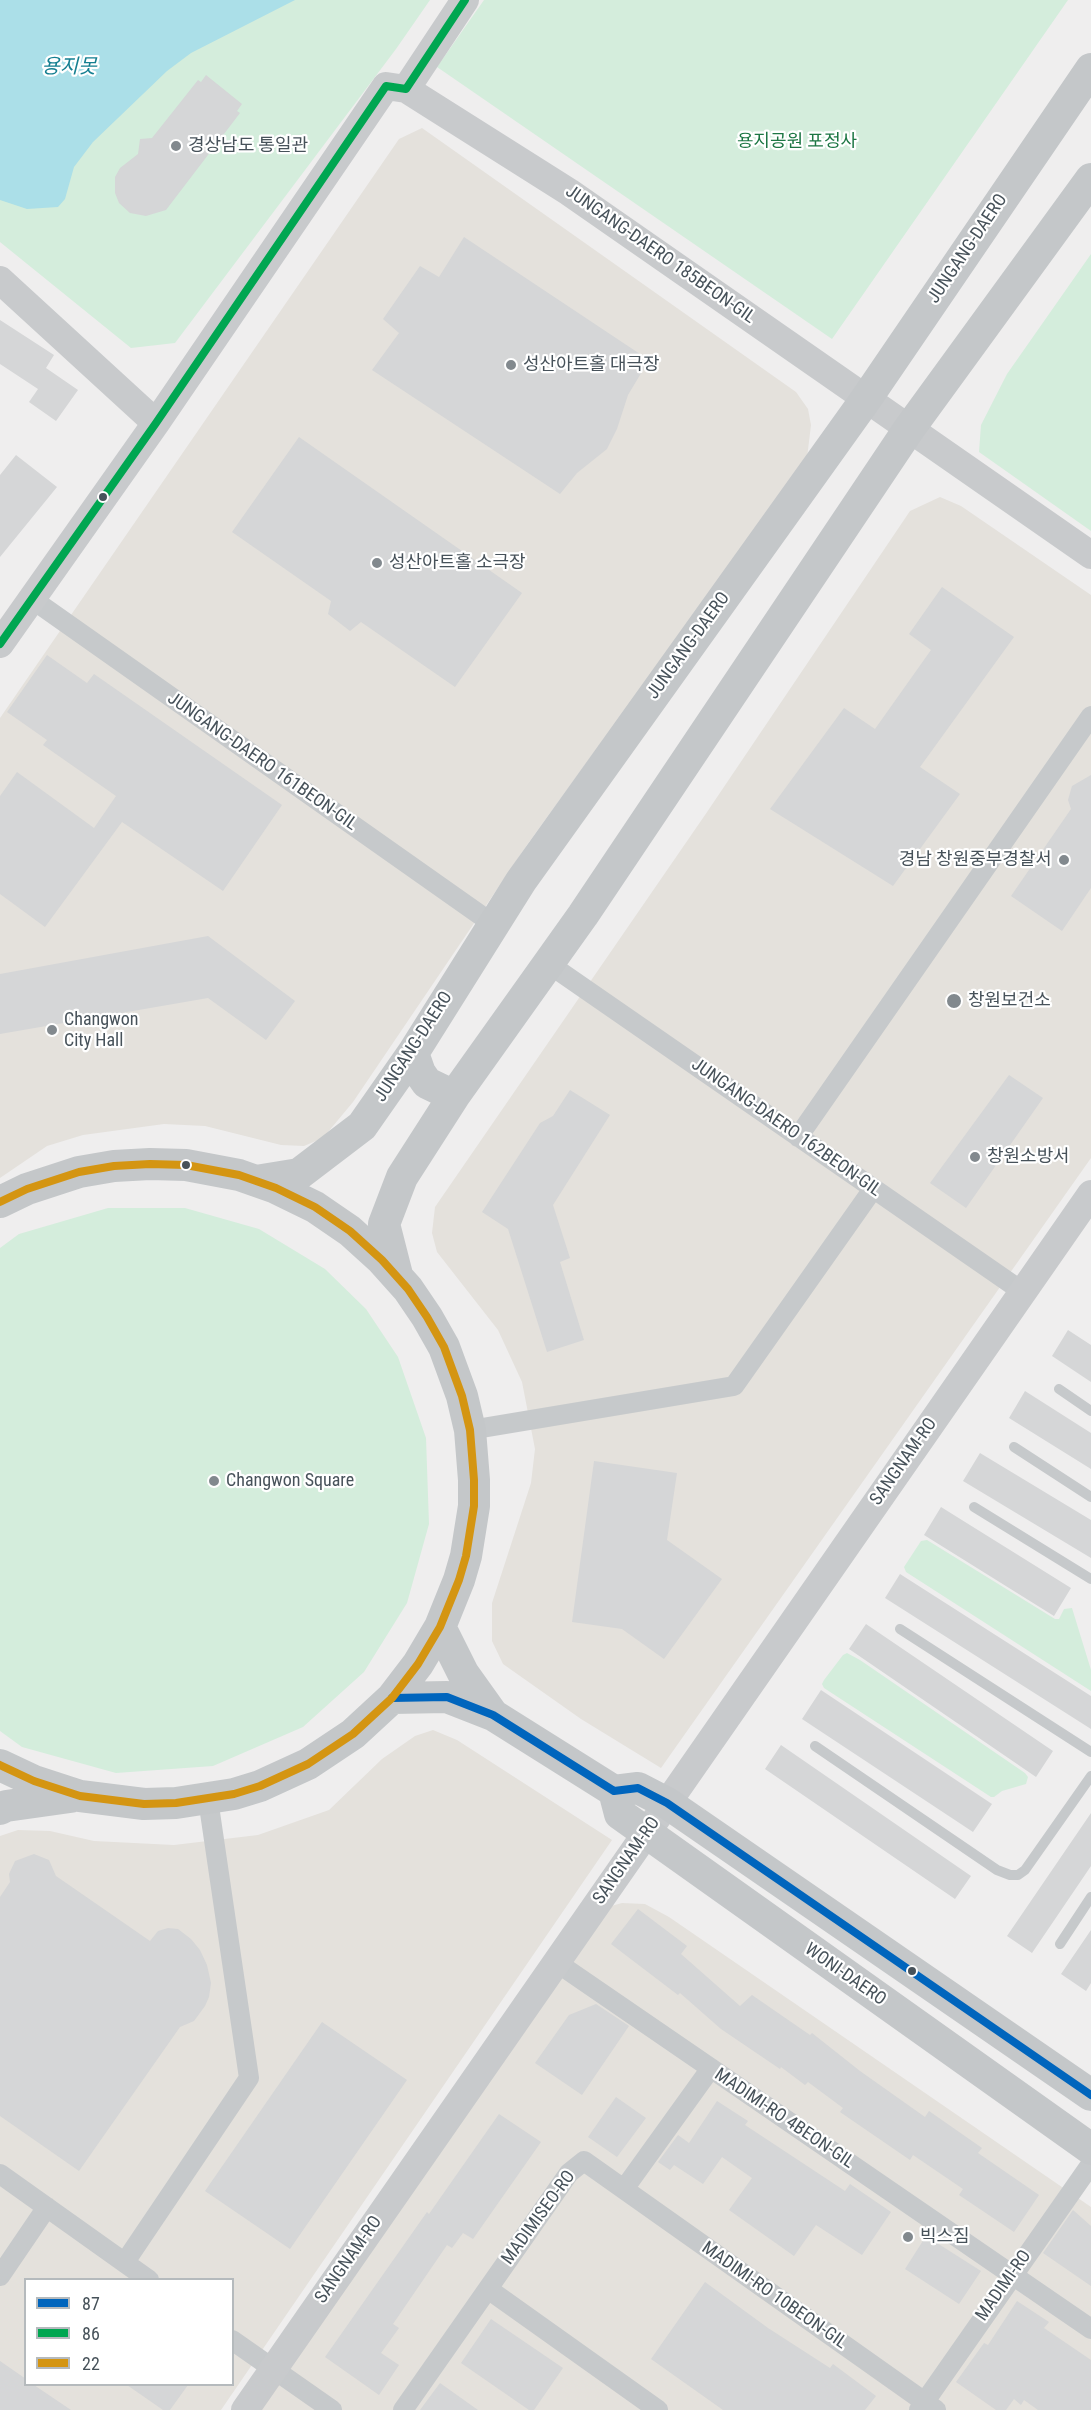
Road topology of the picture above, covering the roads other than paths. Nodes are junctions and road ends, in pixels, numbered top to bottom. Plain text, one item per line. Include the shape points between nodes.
1 (465, 0) edge
2 (1091, 69) edge
3 (406, 89) junction
4 (1091, 179) edge
5 (0, 280) edge
6 (866, 399) junction
7 (156, 423) junction
8 (909, 429) junction
9 (1091, 555) edge
10 (32, 599) junction
11 (0, 645) edge
12 (1091, 716) edge
13 (493, 924) junction
14 (549, 964) junction
15 (413, 1053) junction
16 (454, 1096) junction
17 (798, 1137) junction
18 (256, 1181) junction
19 (873, 1189) junction
20 (1091, 1194) edge
21 (0, 1202) edge
22 (397, 1275) junction
23 (1023, 1292) junction
24 (1059, 1389) dead end
25 (1091, 1411) edge
26 (470, 1430) junction
27 (1014, 1447) dead end
28 (1091, 1497) edge
29 (974, 1507) dead end
30 (1091, 1579) edge
31 (440, 1628) junction
32 (900, 1629) dead end
33 (392, 1698) junction
34 (493, 1715) junction
35 (815, 1746) dead end
36 (1091, 1752) edge
37 (0, 1765) edge
38 (1091, 1776) edge
39 (614, 1791) junction
40 (80, 1796) junction
41 (208, 1799) junction
42 (667, 1803) junction
43 (0, 1809) edge
44 (646, 1834) junction
45 (1091, 1897) edge
46 (1059, 1944) dead end
47 (556, 1962) junction
48 (711, 2068) junction
49 (1091, 2095) edge
50 (1091, 2149) edge
51 (1091, 2163) edge
52 (0, 2174) edge
53 (624, 2189) junction
54 (47, 2207) junction
55 (125, 2262) junction
56 (1012, 2275) junction
57 (0, 2276) edge
58 (146, 2278) edge
59 (488, 2289) junction
60 (1091, 2329) edge
61 (234, 2341) edge
62 (273, 2370) junction
63 (927, 2407) edge
64 (245, 2410) edge
65 (332, 2410) edge
66 (403, 2410) edge
67 (658, 2410) edge

1 - 3 main road
2 - 6 main road, JUNGANG-DAERO
3 - 6 main road, JUNGANG-DAERO 185BEON-GIL via 569,192
3 - 7 main road via 386,86
4 - 8 main road
5 - 7 main road
6 - 8 main road, JUNGANG-DAERO 185BEON-GIL
6 - 13 main road, JUNGANG-DAERO
7 - 10 main road
8 - 9 main road, JUNGANG-DAERO 185BEON-GIL
8 - 14 main road
10 - 11 main road
10 - 13 street, JUNGANG-DAERO 161BEON-GIL
12 - 17 street
13 - 15 main road, JUNGANG-DAERO
14 - 16 main road
14 - 17 street, JUNGANG-DAERO 162BEON-GIL
15 - 16 main road via 427,1083
15 - 18 main road, JUNGANG-DAERO via 362,1126 298,1174
16 - 22 main road via 402,1176 384,1224
17 - 19 street, JUNGANG-DAERO 162BEON-GIL
18 - 21 main road via 186,1165 132,1164 61,1177
18 - 22 main road via 296,1197 333,1219
19 - 23 street, JUNGANG-DAERO 162BEON-GIL
19 - 26 street via 734,1386
20 - 23 main road, SANGNAM-RO
22 - 26 main road via 444,1347
23 - 42 main road, SANGNAM-RO
24 - 25 lane
26 - 31 main road via 474,1480 471,1531 459,1580
27 - 28 lane
29 - 30 lane
31 - 33 main road
31 - 34 main road via 463,1673
32 - 36 lane
33 - 34 main road via 447,1697
33 - 41 main road via 353,1734 309,1764 260,1786
34 - 39 main road
35 - 38 lane via 997,1870 1010,1875 1025,1870
37 - 40 main road
39 - 42 main road via 638,1788
39 - 44 main road, WONI-DAERO via 620,1814
40 - 41 main road via 144,1804
40 - 43 main road
41 - 55 street via 249,2078
42 - 44 main road, SANGNAM-RO
42 - 49 main road
44 - 47 main road, SANGNAM-RO
44 - 50 main road, WONI-DAERO
45 - 46 lane
47 - 48 street, MADIMI-RO 4BEON-GIL
47 - 62 main road, SANGNAM-RO
48 - 53 street
48 - 56 street, MADIMI-RO 4BEON-GIL
51 - 56 street, MADIMI-RO
52 - 54 street
53 - 59 street, MADIMISEO-RO via 584,2161 569,2173
53 - 63 street, MADIMI-RO 10BEON-GIL
54 - 55 street
54 - 57 street
55 - 58 street
56 - 60 street, MADIMI-RO 4BEON-GIL
56 - 63 street, MADIMI-RO
59 - 66 street, MADIMISEO-RO
59 - 67 street
61 - 62 street
62 - 64 main road, SANGNAM-RO
62 - 65 street

